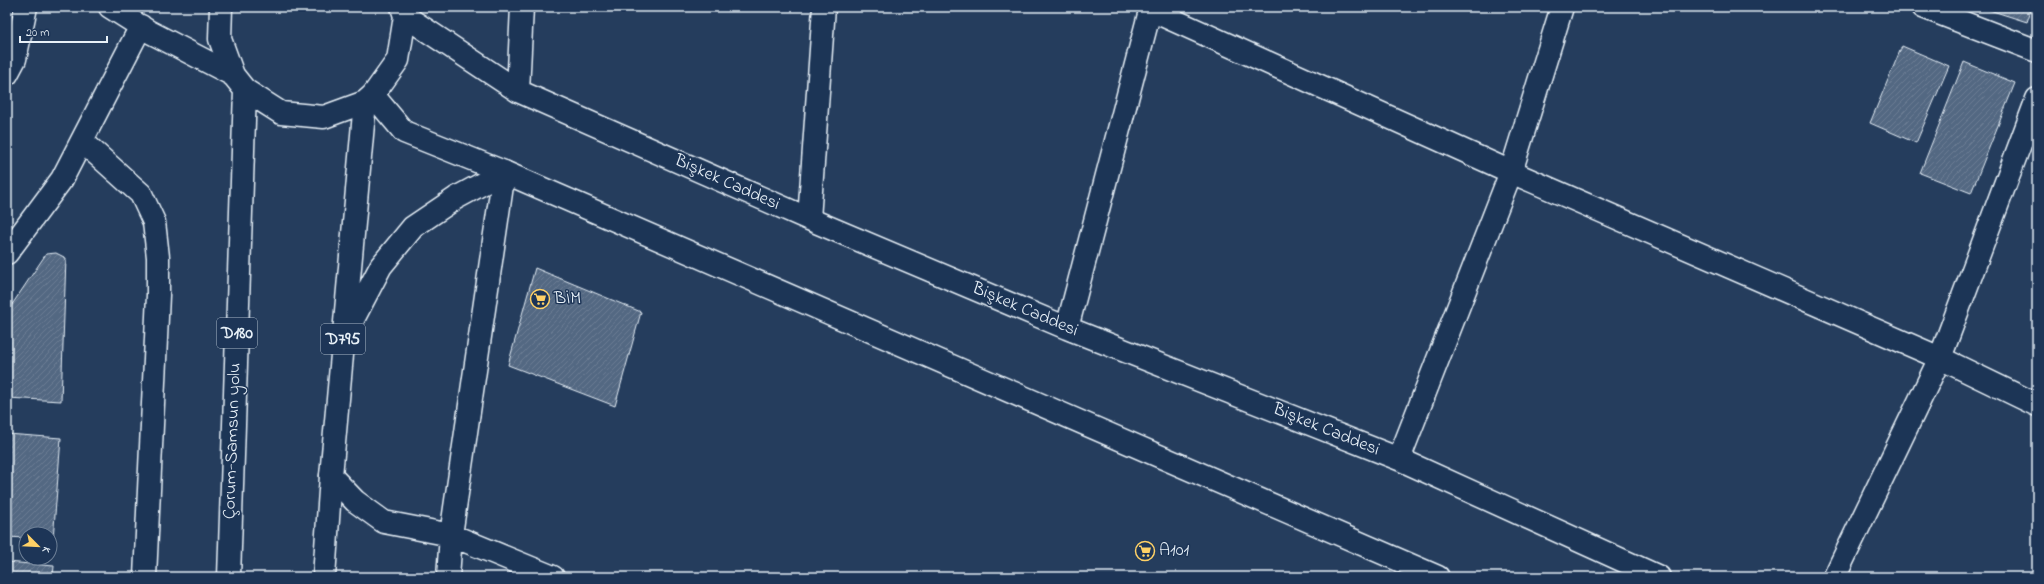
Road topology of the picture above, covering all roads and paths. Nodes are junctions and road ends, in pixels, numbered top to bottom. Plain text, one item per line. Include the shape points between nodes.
1 (26, 7) edge
2 (110, 7) edge
3 (221, 7) edge
4 (522, 7) edge
5 (824, 7) edge
6 (1562, 7) edge
7 (1923, 7) edge
8 (1151, 8) edge
9 (403, 12) edge
10 (141, 26) junction
11 (2037, 51) edge
12 (7, 74) edge
13 (239, 82) junction
14 (518, 91) junction
15 (369, 98) junction
16 (2037, 99) edge
17 (82, 141) junction
18 (504, 172) junction
19 (1510, 172) junction
20 (809, 220) junction
21 (7, 253) edge
22 (1067, 328) junction
23 (343, 339) junction
24 (1940, 358) junction
25 (2037, 405) edge
26 (1399, 459) junction
27 (331, 476) junction
28 (451, 535) junction
29 (1835, 576) dead end
30 (146, 577) edge
31 (229, 577) edge
32 (324, 577) edge
33 (448, 577) edge
34 (553, 577) edge
35 (1438, 577) edge
36 (1659, 577) edge

1 - 12 main road via 15,59
2 - 10 main road
3 - 13 main road, Çorum-Samsun yolu via 220,39
4 - 14 main road
5 - 20 main road
6 - 19 main road
7 - 11 main road
8 - 19 main road
8 - 22 main road
9 - 14 main road, Bişkek Caddesi
9 - 15 main road via 398,60
10 - 13 main road
10 - 17 main road
13 - 15 main road via 281,113 324,117
13 - 31 main road, Çorum-Samsun yolu / D180
14 - 20 main road, Bişkek Caddesi
15 - 18 main road via 404,132
15 - 23 main road, D795
16 - 24 main road
17 - 21 main road via 62,179
17 - 30 main road via 141,194 154,222 158,257 158,295
18 - 23 main road via 456,198 413,226 381,266
18 - 28 main road
18 - 35 main road
19 - 24 main road
19 - 26 main road
20 - 22 main road, Bişkek Caddesi
22 - 26 main road, Bişkek Caddesi
23 - 27 main road, D795
24 - 25 main road
24 - 29 main road
26 - 36 main road, Bişkek Caddesi
27 - 28 main road via 355,501 384,522
27 - 32 main road, D795
28 - 33 main road
28 - 34 main road

